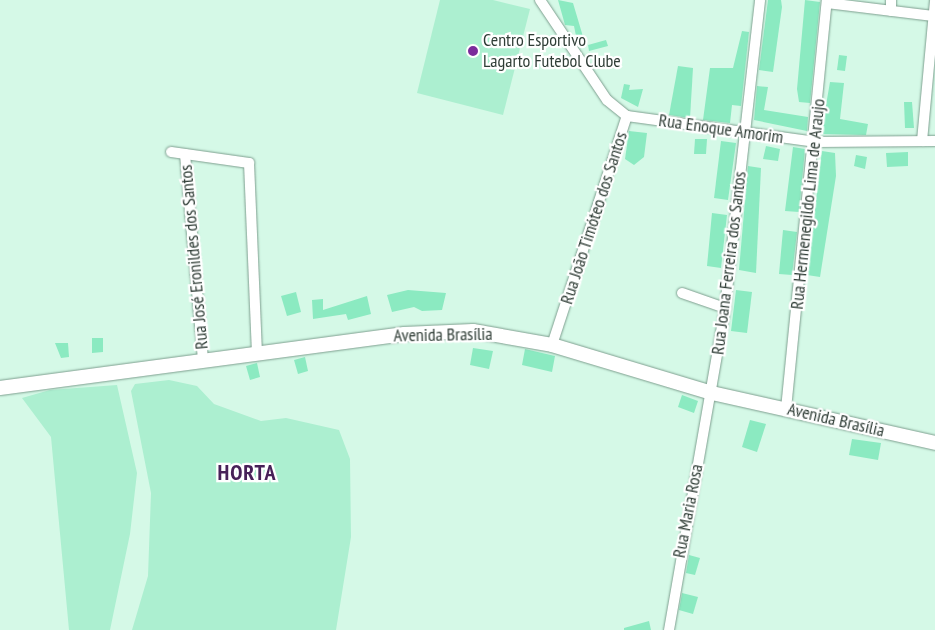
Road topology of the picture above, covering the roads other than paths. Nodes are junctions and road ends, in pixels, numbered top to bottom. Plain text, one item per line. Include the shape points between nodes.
1 (540, 0) edge
2 (760, 0) edge
3 (892, 0) edge
4 (935, 0) edge
5 (827, 2) edge
6 (891, 11) junction
7 (933, 16) junction
8 (627, 116) junction
9 (743, 134) junction
10 (922, 141) junction
11 (935, 141) edge
12 (816, 142) junction
13 (171, 152) dead end
14 (185, 154) junction
15 (682, 293) dead end
16 (725, 308) junction
17 (552, 345) junction
18 (257, 353) junction
19 (203, 360) junction
20 (0, 388) edge
21 (712, 393) junction
22 (786, 409) junction
23 (935, 443) edge
24 (669, 630) edge

1 - 8 street, Rua João Timóteo dos Santos via 611,106
2 - 9 street, Rua Joana Ferreira dos Santos
3 - 6 street
4 - 7 street
5 - 6 street
5 - 12 street, Rua Hermenegildo Lima de Araujo
6 - 7 street
7 - 10 street
8 - 9 street, Rua Enoque Amorim
8 - 17 street, Rua João Timóteo dos Santos
9 - 12 street, Rua Enoque Amorim
9 - 16 street, Rua Joana Ferreira dos Santos
10 - 11 street, Rua Enoque Amorim
10 - 12 street, Rua Enoque Amorim
12 - 22 street, Rua Hermenegildo Lima de Araujo
13 - 14 street
14 - 18 street via 249,163
14 - 19 street, Rua José Eronildes dos Santos
15 - 16 street
16 - 21 street, Rua Joana Ferreira dos Santos
17 - 18 main road, Avenida Brasília via 474,331 404,334
17 - 21 main road, Avenida Brasília
18 - 19 main road, Avenida Brasília
19 - 20 main road, Avenida Brasília
21 - 22 main road, Avenida Brasília
21 - 24 street, Rua Maria Rosa via 682,539
22 - 23 main road, Avenida Brasília

